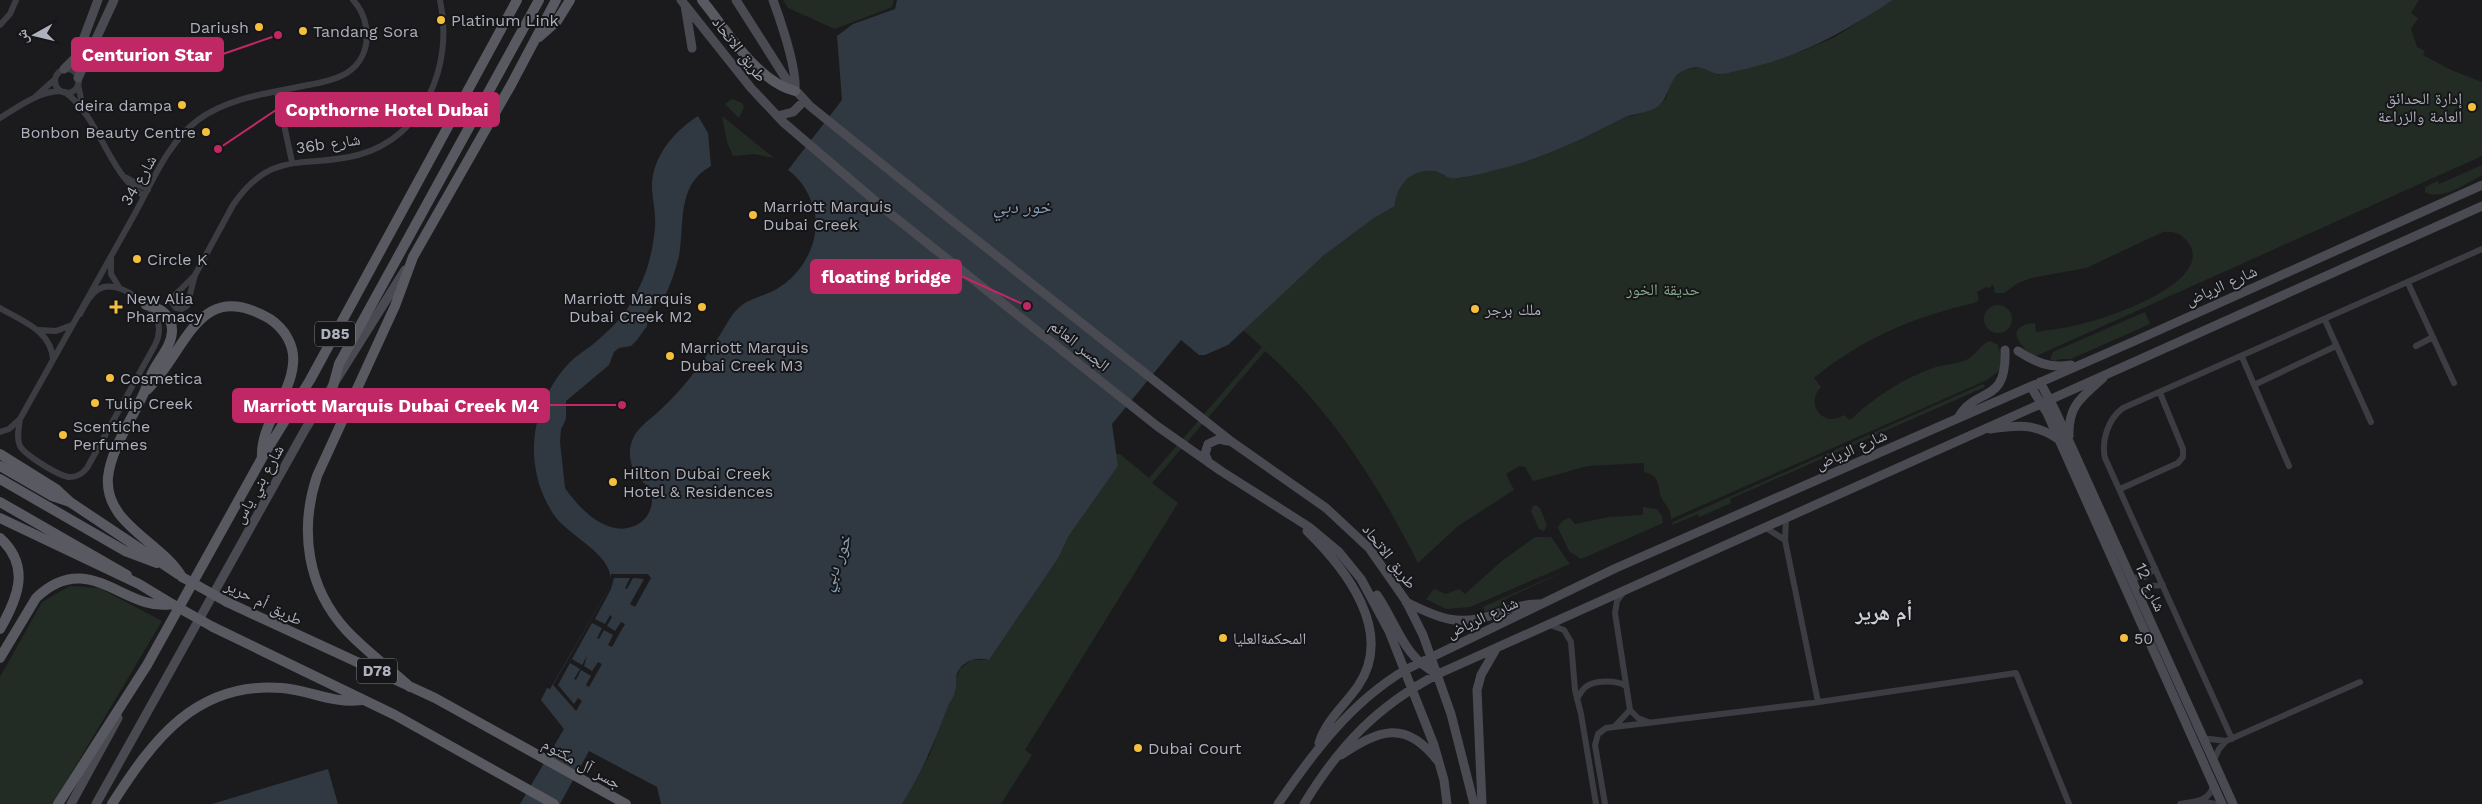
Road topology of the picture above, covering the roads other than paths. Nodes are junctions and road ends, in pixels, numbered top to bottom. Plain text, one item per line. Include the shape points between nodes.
1 (16, 0) edge
2 (98, 0) edge
3 (114, 0) edge
4 (354, 0) edge
5 (440, 0) edge
6 (517, 0) edge
7 (538, 0) edge
8 (556, 0) edge
9 (570, 0) edge
10 (702, 0) edge
11 (736, 0) edge
12 (773, 0) edge
13 (683, 2) edge
14 (512, 5) edge
15 (0, 25) edge
16 (536, 38) junction
17 (692, 48) dead end
18 (64, 69) junction
19 (55, 79) junction
20 (78, 80) junction
21 (795, 91) junction
22 (63, 92) junction
23 (277, 92) junction
24 (33, 99) junction
25 (804, 101) junction
26 (83, 110) junction
27 (777, 116) junction
28 (0, 118) edge
29 (292, 162) junction
30 (2482, 184) edge
31 (146, 193) junction
32 (2482, 206) edge
33 (2482, 250) edge
34 (113, 251) junction
35 (413, 257) junction
36 (195, 274) junction
37 (2408, 283) junction
38 (120, 287) junction
39 (146, 305) junction
40 (0, 308) edge
41 (80, 314) junction
42 (2325, 320) junction
43 (73, 325) junction
44 (37, 330) junction
45 (2433, 337) junction
46 (2336, 346) junction
47 (2416, 346) dead end
48 (2005, 350) dead end
49 (2018, 351) dead end
50 (2242, 358) junction
51 (53, 361) junction
52 (2086, 362) junction
53 (2108, 373) junction
54 (2044, 381) junction
55 (2454, 383) dead end
56 (2254, 385) junction
57 (333, 386) junction
58 (2028, 388) junction
59 (144, 392) junction
60 (2160, 392) junction
61 (2049, 399) junction
62 (1178, 400) joint
63 (2032, 407) junction
64 (1958, 418) junction
65 (20, 419) junction
66 (2371, 422) dead end
67 (1978, 431) junction
68 (0, 432) edge
69 (2059, 440) junction
70 (1232, 442) junction
71 (2069, 442) junction
72 (0, 454) edge
73 (262, 458) junction
74 (1209, 463) junction
75 (0, 466) edge
76 (2289, 466) dead end
77 (0, 479) edge
78 (2120, 489) junction
79 (0, 502) edge
80 (70, 502) junction
81 (1293, 517) junction
82 (0, 518) edge
83 (1786, 519) junction
84 (1766, 528) junction
85 (0, 538) edge
86 (1785, 540) junction
87 (163, 564) junction
88 (2155, 568) junction
89 (182, 576) junction
90 (2130, 578) junction
91 (1361, 579) junction
92 (139, 584) junction
93 (2163, 585) junction
94 (1624, 592) junction
95 (2138, 596) junction
96 (1406, 602) junction
97 (172, 604) junction
98 (1545, 604) junction
99 (1550, 625) junction
100 (0, 629) edge
101 (1496, 649) junction
102 (1445, 651) junction
103 (1431, 657) junction
104 (0, 658) edge
105 (1420, 663) junction
106 (147, 665) junction
107 (1455, 667) junction
108 (1405, 670) junction
109 (1438, 674) junction
110 (1390, 679) junction
111 (2360, 682) dead end
112 (1626, 686) junction
113 (410, 687) junction
114 (1412, 688) junction
115 (1399, 696) junction
116 (1577, 699) junction
117 (362, 700) junction
118 (1818, 702) junction
119 (1630, 710) junction
120 (1649, 722) junction
121 (1615, 726) junction
122 (2202, 738) junction
123 (2229, 740) junction
124 (1318, 747) junction
125 (524, 748) joint
126 (2203, 752) junction
127 (1332, 760) junction
128 (2213, 762) junction
129 (1442, 770) junction
130 (2213, 784) junction
131 (2199, 801) junction
132 (58, 804) edge
133 (71, 804) edge
134 (96, 804) edge
135 (112, 804) edge
136 (554, 804) edge
137 (626, 804) edge
138 (1278, 804) edge
139 (1304, 804) edge
140 (1447, 804) edge
141 (1474, 804) edge
142 (1482, 804) edge
143 (1596, 804) edge
144 (1605, 804) edge
145 (2069, 804) edge
146 (2180, 804) edge
147 (2216, 804) edge
148 (2222, 804) edge
149 (2233, 804) edge

1 - 15 street
2 - 18 main road via 77,56
3 - 20 main road
4 - 23 street, شارع 34 via 361,9 368,30 360,61 333,80
5 - 29 street, 36b شارع via 443,50 434,87 414,119 373,150 345,158
6 - 14 main road, شارع بني ياس / D85
7 - 57 main road via 339,364
8 - 16 main road, شارع بني ياس / D85
9 - 16 main road via 557,22
10 - 21 main road via 751,60 778,84
11 - 21 main road, طريق الاتحاد
12 - 21 main road via 780,18
13 - 17 main road
13 - 27 main road, طريق الاتحاد
14 - 73 main road, شارع بني ياس / D85 via 310,380
16 - 35 main road, شارع بني ياس / D85
18 - 19 street
18 - 20 street via 74,72
19 - 22 street via 56,86
19 - 24 street
20 - 22 street via 72,91
20 - 26 street
21 - 25 main road, طريق الاتحاد
22 - 24 street via 51,92
22 - 26 street
23 - 29 street
23 - 31 street, شارع 34 via 224,105 196,121 174,144
24 - 28 street
25 - 27 main road via 793,112
25 - 62 main road, الجسر العائم
26 - 31 street via 124,176
27 - 74 main road, الجسر العائم via 887,211 1157,426
29 - 36 street, 36b شارع via 263,174 240,194
30 - 52 main road, شارع الرياض
31 - 34 street, شارع 34
32 - 53 main road
33 - 37 street
34 - 38 street via 111,274
34 - 41 street, شارع 34
35 - 57 main road, شارع بني ياس / D85
35 - 113 main road via 395,306 317,476 307,530 313,571 330,608 356,640
36 - 36 street via 174,296 172,302 176,308 187,306
37 - 42 street
37 - 45 street
38 - 39 street
38 - 41 street via 98,289
39 - 59 main road via 154,306 167,316 172,332
39 - 65 street via 159,323 158,338 83,473 65,476 28,454 18,440
40 - 44 street
41 - 43 street, شارع 34
42 - 46 street
42 - 50 street
43 - 44 street via 56,331
43 - 51 street, شارع 34
44 - 51 street via 50,343
45 - 47 street
45 - 55 street
46 - 56 street
46 - 66 street
48 - 64 main road via 2005,369 1999,384 1968,406
49 - 52 main road via 2047,366
50 - 56 street
50 - 60 street
51 - 65 street, شارع 34
52 - 54 main road, شارع الرياض
53 - 61 main road
53 - 71 main road via 2083,395 2073,409
54 - 58 main road, شارع الرياض
54 - 61 main road, شارع 12
56 - 76 street
57 - 134 main road, شارع بني ياس / D85 via 306,428
58 - 61 main road, شارع 12
58 - 63 main road
58 - 64 main road, شارع الرياض
59 - 73 main road via 168,364 193,325 205,314 234,306 268,318 286,334 292,348 293,364 265,433
59 - 89 main road via 113,457 109,491 112,503 126,523 164,553
60 - 78 street via 2119,411 2105,434 2105,458
60 - 78 street via 2183,449 2183,457 2178,463
61 - 63 main road
61 - 69 main road, شارع 12
61 - 71 main road, شارع 12
62 - 70 main road, طريق الاتحاد
63 - 67 main road
64 - 98 main road, شارع الرياض via 1616,568
65 - 68 street
67 - 69 main road via 2024,425 2040,428
67 - 83 main road
69 - 126 main road, شارع 12
70 - 74 main road via 1219,439 1208,444 1205,454
70 - 96 main road, طريق الاتحاد via 1351,529 1369,548
71 - 90 main road, شارع 12
72 - 80 main road via 56,489
73 - 106 main road, شارع بني ياس / D85
74 - 81 main road
75 - 80 main road, طريق أم حرير / D78 via 52,496
77 - 87 main road via 125,551
78 - 88 street
79 - 92 main road via 113,565
80 - 87 main road, طريق أم حرير / D78
81 - 91 main road via 1324,538
81 - 124 main road via 1321,544 1344,574 1361,601 1371,636 1364,677 1328,723
82 - 92 main road, D78
83 - 84 main road
83 - 86 street
84 - 86 street
84 - 94 main road
85 - 100 main road via 14,557 19,586 15,602
86 - 118 street
87 - 89 main road, طريق أم حرير / D78
88 - 90 street via 2145,576
88 - 93 street
89 - 113 main road, طريق أم حرير / D78, bridge via 227,602
90 - 95 main road, شارع 12
91 - 105 main road via 1379,598 1404,644
91 - 108 main road via 1389,631
92 - 97 main road, D78
93 - 95 street via 2148,586
93 - 123 street
94 - 99 main road
94 - 112 street via 1617,601 1615,613
95 - 122 main road, شارع 12
96 - 98 main road via 1452,621 1480,619 1517,607
96 - 103 main road, طريق الاتحاد
97 - 104 main road via 154,604 91,580 66,581 43,591 36,598
97 - 117 main road, D78, bridge
98 - 102 main road, شارع الرياض
99 - 101 main road
99 - 116 street via 1564,630 1570,637
101 - 107 main road
101 - 142 main road via 1481,675 1477,690
102 - 103 main road, شارع الرياض
102 - 107 main road via 1445,662
103 - 105 main road, شارع الرياض
103 - 109 main road, طريق الاتحاد
105 - 108 main road, شارع الرياض
105 - 109 main road
106 - 132 main road
106 - 133 main road, شارع بني ياس / D85
107 - 109 main road
108 - 110 main road, شارع الرياض
108 - 114 main road
109 - 114 main road
109 - 141 main road, طريق الاتحاد
110 - 115 main road via 1399,685
110 - 124 main road, شارع الرياض via 1364,700
111 - 123 street
112 - 116 street via 1616,682 1591,684
112 - 119 street
113 - 125 main road, طريق أم حرير / D78 via 466,714
114 - 115 main road
114 - 129 main road
115 - 127 main road via 1376,714
116 - 143 street
117 - 135 main road via 342,702 310,692 280,688 249,689 219,697 190,711 166,731 145,755
117 - 136 main road, D78 via 395,715
118 - 120 street
118 - 145 street via 2016,673
119 - 120 street
119 - 121 street
120 - 121 street
121 - 144 street via 1602,730 1596,739
122 - 123 street via 2216,742
122 - 126 main road, شارع 12
123 - 128 street via 2219,749
124 - 138 main road, شارع الرياض
125 - 137 main road, جسر آل مكتوم / D78
126 - 128 main road, شارع 12
126 - 130 main road, شارع 12
127 - 129 main road via 1368,738 1402,732 1430,751
127 - 139 main road
128 - 149 main road, شارع 12
129 - 140 main road
130 - 131 street via 2208,796
130 - 148 main road, شارع 12
131 - 146 street
131 - 147 street

